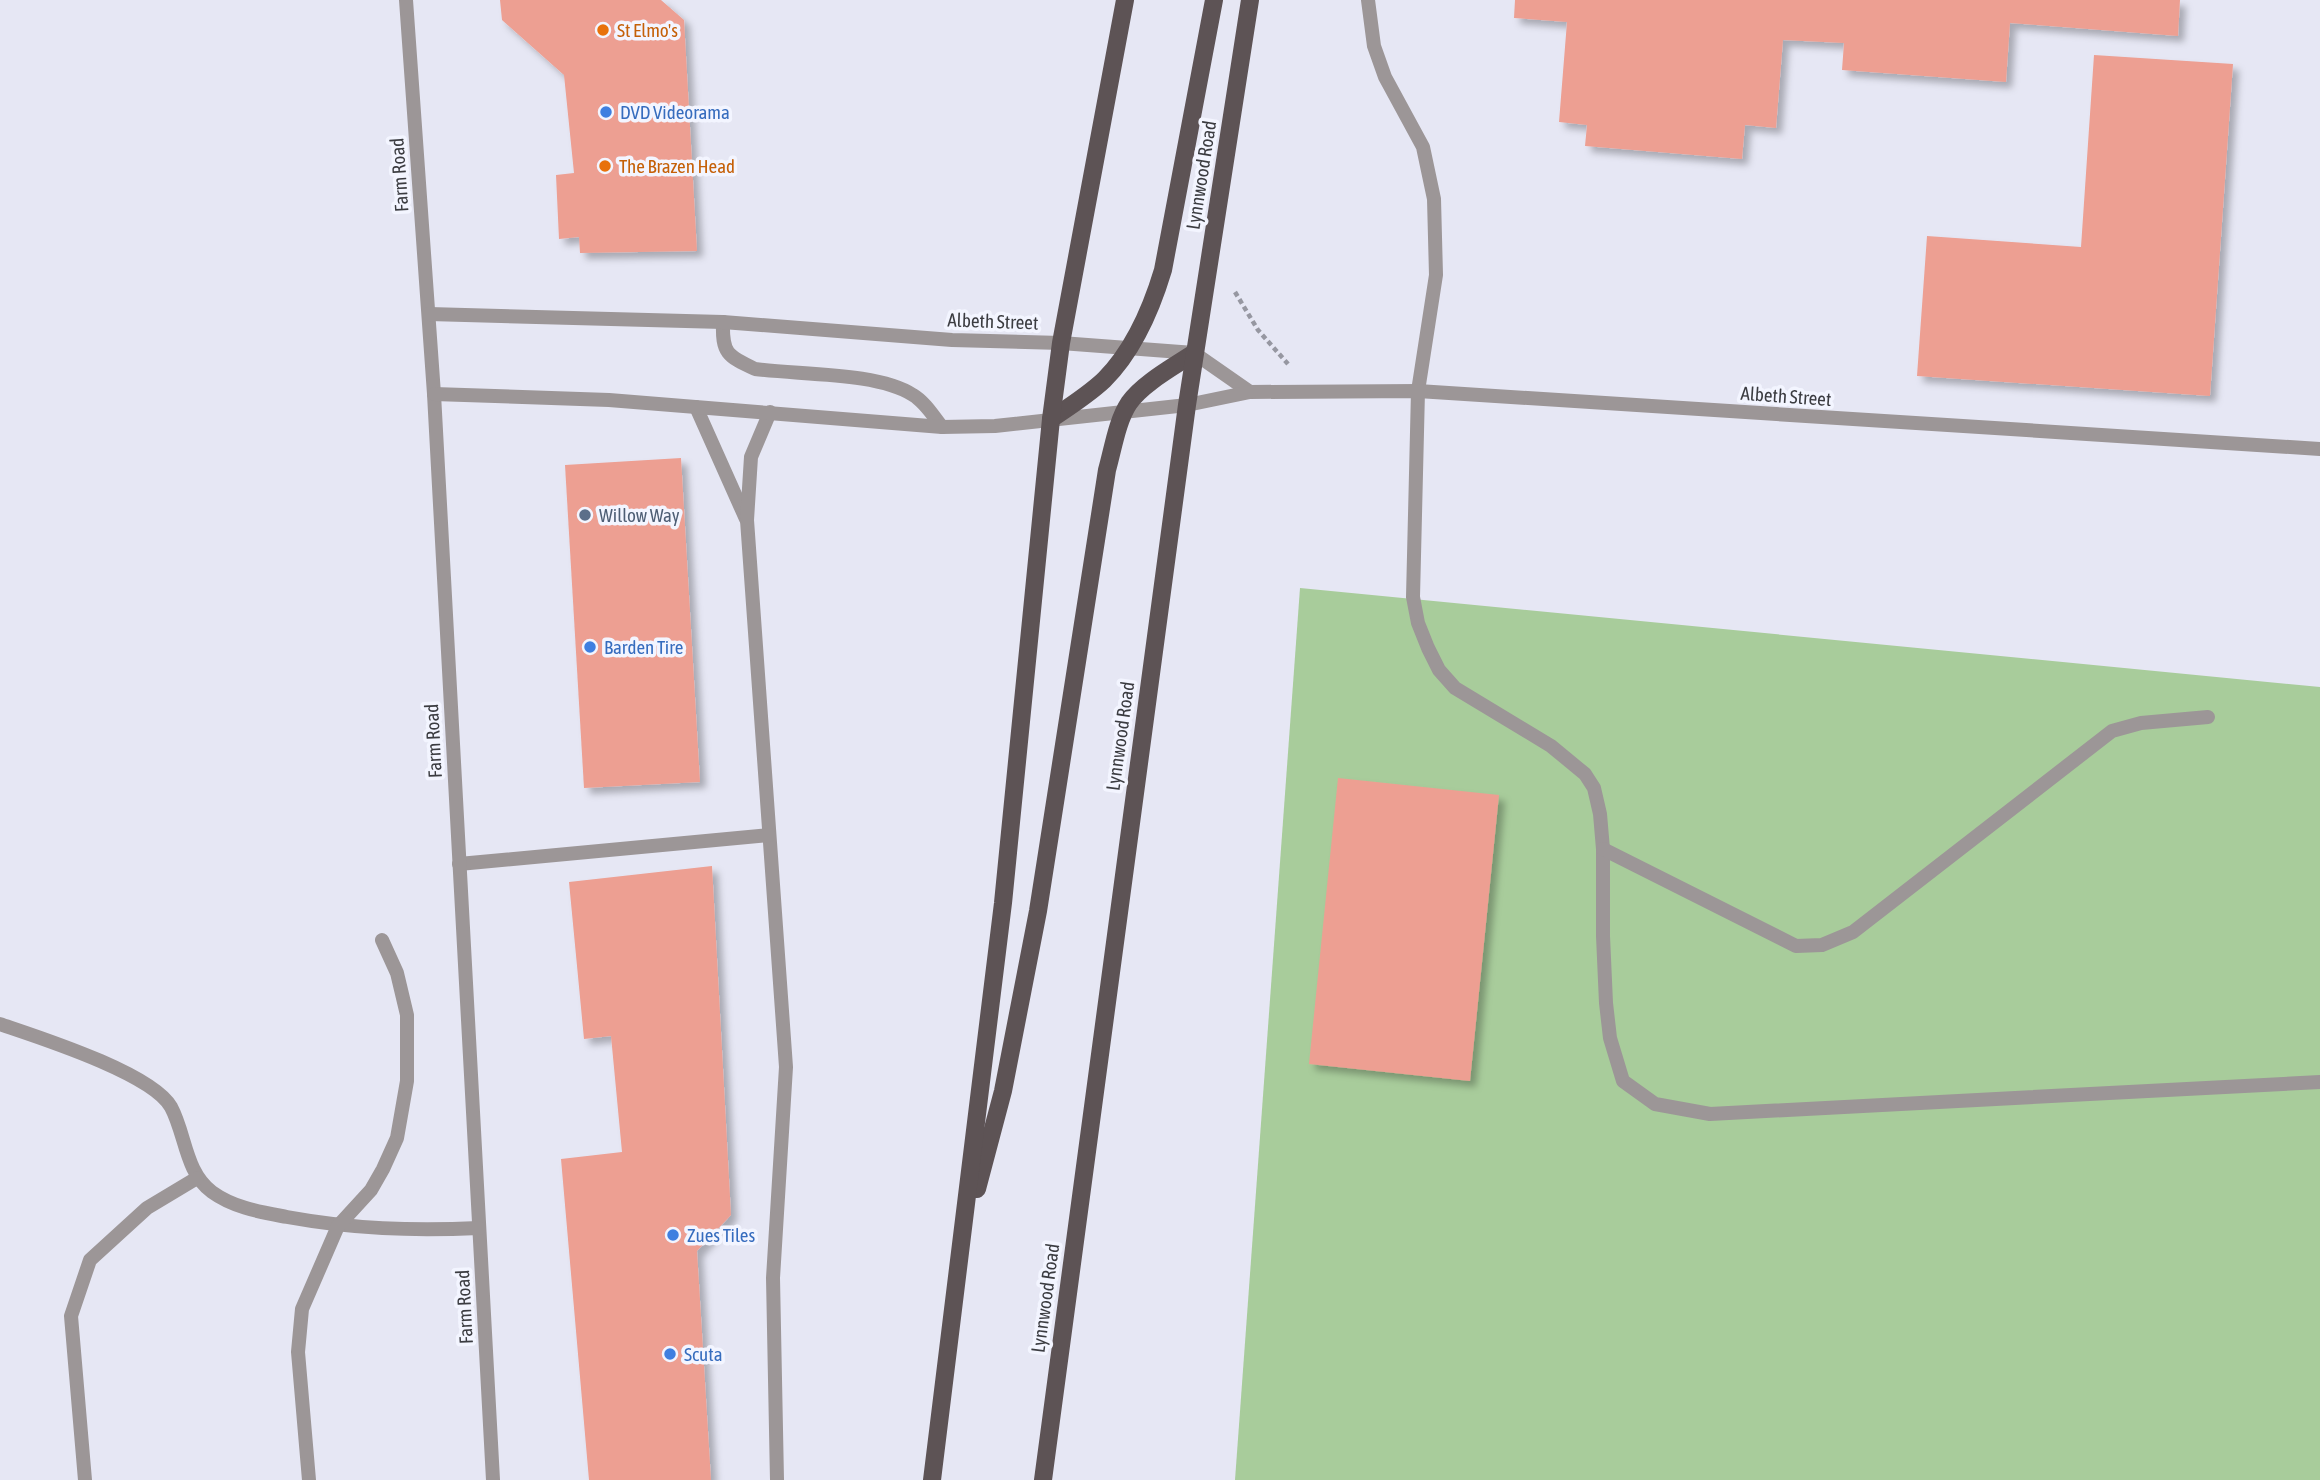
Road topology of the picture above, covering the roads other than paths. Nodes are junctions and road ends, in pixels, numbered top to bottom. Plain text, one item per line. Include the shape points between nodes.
1 (406, 0) edge
2 (1125, 0) edge
3 (1213, 0) edge
4 (1250, 0) edge
5 (1368, 0) edge
6 (429, 314) junction
7 (723, 322) junction
8 (1062, 343) junction
9 (1129, 348) junction
10 (1194, 353) junction
11 (1418, 391) junction
12 (1250, 392) junction
13 (434, 394) junction
14 (1186, 405) junction
15 (696, 407) junction
16 (769, 412) junction
17 (1124, 412) junction
18 (1051, 419) junction
19 (942, 427) junction
20 (2320, 449) edge
21 (747, 520) junction
22 (2208, 717) dead end
23 (769, 835) junction
24 (1603, 849) junction
25 (459, 864) junction
26 (382, 940) dead end
27 (0, 1024) edge
28 (2320, 1082) edge
29 (197, 1178) junction
30 (338, 1226) junction
31 (479, 1228) junction
32 (959, 1256) junction
33 (85, 1480) edge
34 (309, 1480) edge
35 (493, 1480) edge
36 (777, 1480) edge
37 (932, 1480) edge
38 (1042, 1480) edge

1 - 6 street, Farm Road
2 - 8 main road
3 - 9 main road via 1163,270 1151,310
4 - 10 main road, Lynnwood Road
5 - 11 street via 1374,46 1385,77 1423,147 1434,199 1436,275
6 - 7 street, Albeth Street
6 - 13 street, Farm Road
7 - 8 street, Albeth Street via 952,340
7 - 19 street via 725,350 738,361 755,369 876,380 916,396
8 - 9 street, Albeth Street
8 - 18 main road
9 - 10 street, Albeth Street
9 - 18 main road via 1105,379
10 - 12 street
10 - 14 main road, Lynnwood Road
10 - 17 main road via 1138,392
11 - 12 street, Albeth Street
11 - 20 street, Albeth Street
11 - 24 street via 1413,597 1418,624 1439,670 1455,688 1551,746 1586,774 1600,814
12 - 14 street, Albeth Street
13 - 15 street, Albeth Street
13 - 25 street, Farm Road
14 - 17 street, Albeth Street
14 - 38 main road, Lynnwood Road
15 - 16 street, Albeth Street
15 - 21 street
16 - 19 street, Albeth Street
16 - 21 street via 751,457
17 - 18 street, Albeth Street
17 - 32 main road via 1107,470 1036,924 1003,1091
18 - 19 street, Albeth Street
18 - 32 main road via 1003,903
21 - 23 street
22 - 24 street via 2141,723 2112,731 1853,932 1822,945 1796,946
23 - 25 street
23 - 36 street via 786,1067 773,1278
24 - 28 street via 1610,1038 1623,1081 1655,1104 1710,1114
25 - 31 street, Farm Road
26 - 30 street via 397,973 407,1015 407,1081 397,1138 383,1170
27 - 29 street via 84,1053 144,1083 169,1104
29 - 30 street via 227,1201 250,1210
29 - 33 street via 147,1208 90,1259 71,1315
30 - 31 street
30 - 34 street via 302,1309 298,1352
31 - 35 street, Farm Road
32 - 37 main road

